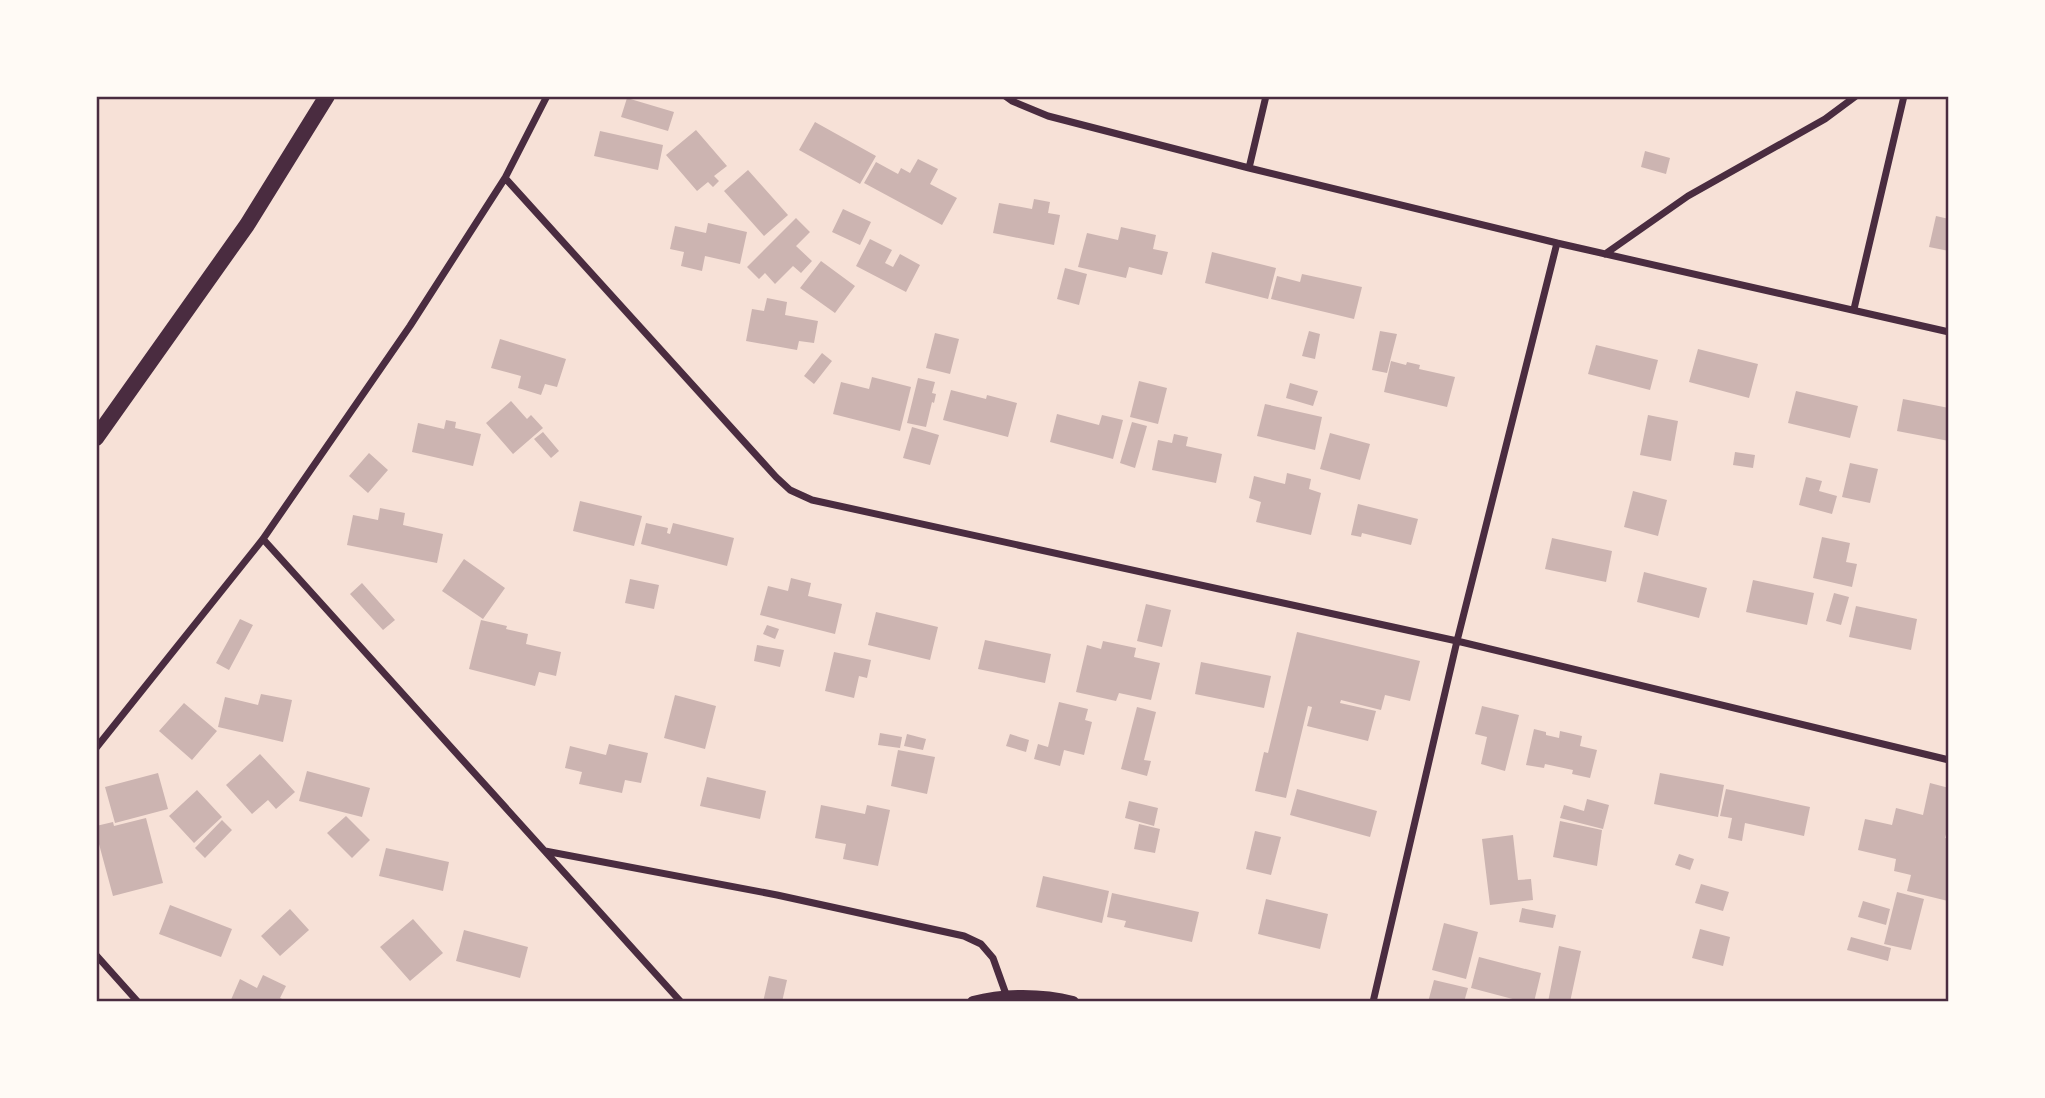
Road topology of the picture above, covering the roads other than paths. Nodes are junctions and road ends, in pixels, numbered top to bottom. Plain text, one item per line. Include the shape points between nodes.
1 (327, 96) edge
2 (547, 96) edge
3 (1005, 96) edge
4 (1266, 96) edge
5 (1856, 96) edge
6 (1904, 96) edge
7 (1249, 168) junction
8 (505, 178) junction
9 (1557, 243) junction
10 (1605, 254) junction
11 (1854, 309) junction
12 (1949, 331) edge
13 (96, 438) edge
14 (263, 539) junction
15 (1457, 641) junction
16 (96, 748) edge
17 (1949, 760) edge
18 (545, 851) junction
19 (96, 955) edge
20 (1007, 997) junction
21 (138, 1002) edge
22 (681, 1002) edge
23 (973, 1002) edge
24 (1073, 1002) edge
25 (1373, 1002) edge

1 - 13 highway via 247,225
2 - 8 street
3 - 7 street via 1048,116
4 - 7 street
5 - 10 street via 1825,119 1688,196
6 - 11 street
7 - 9 street
8 - 14 street
8 - 15 street via 790,490 812,500
9 - 10 street
9 - 15 street
10 - 11 street
11 - 12 street
14 - 16 street
14 - 18 street
15 - 17 street
15 - 25 street
18 - 20 street via 964,936 981,944 993,958
18 - 22 street
19 - 21 street
20 - 23 street
20 - 24 street

